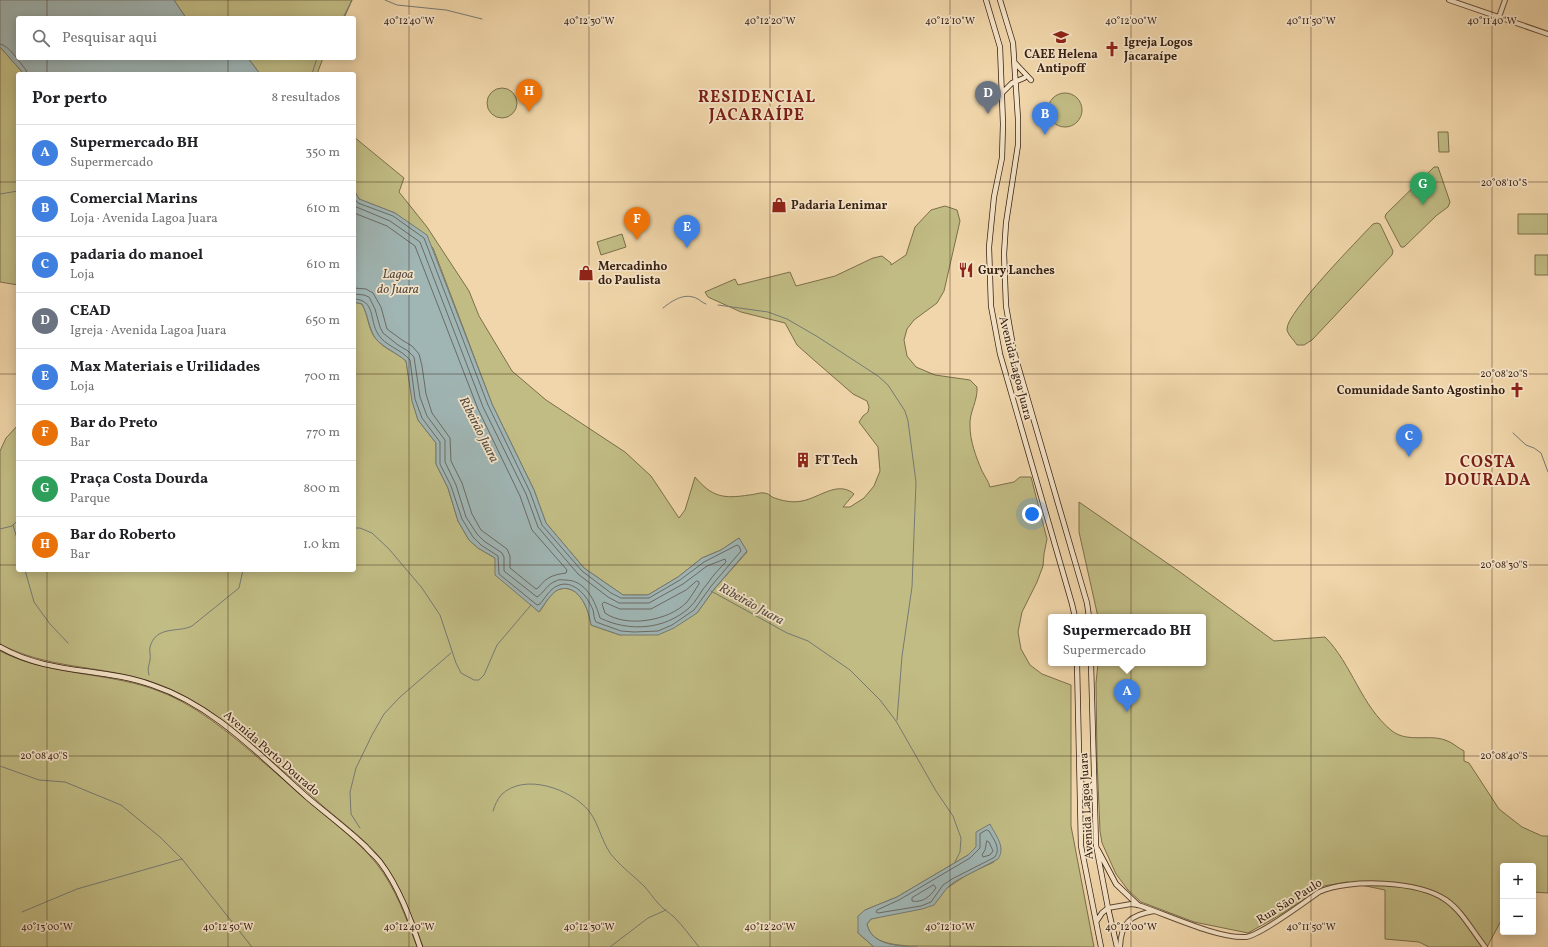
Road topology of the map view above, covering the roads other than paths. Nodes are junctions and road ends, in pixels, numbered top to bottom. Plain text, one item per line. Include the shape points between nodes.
1 (986, 0) edge
2 (1000, 0) edge
3 (1449, 0) edge
4 (1505, 0) edge
5 (1499, 17) junction
6 (1548, 34) edge
7 (1015, 63) junction
8 (1024, 78) dead end
9 (1031, 80) dead end
10 (1015, 81) junction
11 (1002, 93) junction
12 (1074, 614) edge
13 (1088, 614) edge
14 (0, 647) edge
15 (1077, 666) edge
16 (1091, 666) edge
17 (1078, 760) junction
18 (1094, 782) junction
19 (1096, 845) junction
20 (1138, 905) junction
21 (1108, 908) junction
22 (1154, 911) junction
23 (1096, 922) junction
24 (420, 947) edge
25 (1101, 947) edge
26 (1117, 947) edge
27 (1120, 947) edge
28 (1485, 947) edge

1 - 11 main road, Avenida Lagoa Juara via 1000,47
2 - 7 main road, Avenida Lagoa Juara via 1013,43
3 - 5 street
4 - 5 street
5 - 6 street
7 - 9 main road
7 - 10 main road, Avenida Lagoa Juara
8 - 10 main road
10 - 11 main road
10 - 13 main road, Avenida Lagoa Juara via 1018,145 1006,223 1004,269 1007,312 1014,352
11 - 12 main road, Avenida Lagoa Juara via 1002,158 994,197 989,247 991,306 1000,354
14 - 24 main road, Avenida Porto Dourado via 30,662 153,685 179,695 224,724 380,861 397,890
15 - 17 main road, Avenida Lagoa Juara
16 - 18 main road, Avenida Lagoa Juara
17 - 18 main road via 1082,785 1090,788
17 - 23 main road, Avenida Lagoa Juara via 1081,846
18 - 19 main road, Avenida Lagoa Juara
19 - 20 main road via 1116,884
19 - 21 main road, Avenida Lagoa Juara
20 - 21 street, Rua São Paulo
20 - 22 street, Rua São Paulo
21 - 23 main road
21 - 26 main road, Avenida Lagoa Juara
22 - 27 street via 1128,921 1122,930
22 - 28 street, Rua São Paulo via 1218,932 1247,937 1328,888 1338,885 1390,884 1426,890 1446,900
23 - 25 main road, Avenida Lagoa Juara

